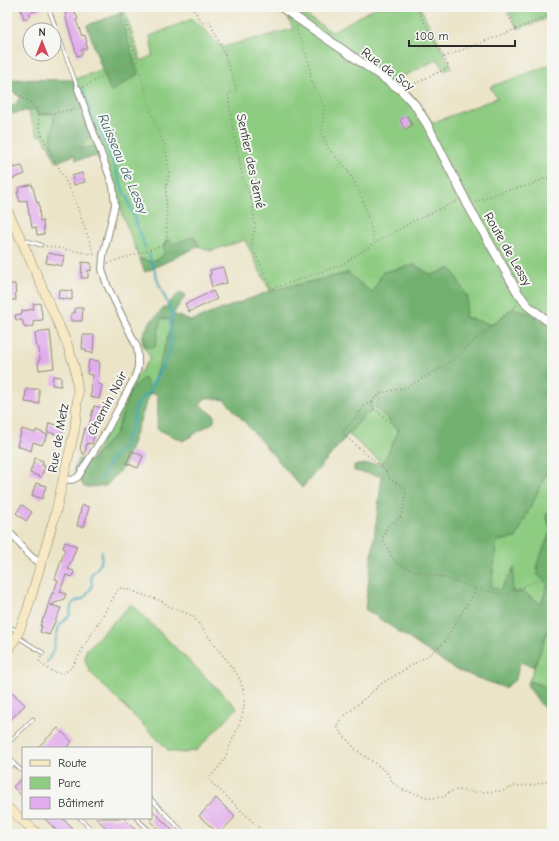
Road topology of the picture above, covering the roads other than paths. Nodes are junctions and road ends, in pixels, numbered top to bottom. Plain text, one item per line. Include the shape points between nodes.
1 (48, 7) edge
2 (281, 7) edge
3 (78, 89) joint
4 (464, 197) joint
5 (7, 210) edge
6 (11, 226) edge
7 (21, 239) junction
8 (42, 245) road end
9 (552, 324) edge
10 (64, 479) junction
11 (7, 530) edge
12 (42, 564) junction
13 (7, 626) edge
14 (18, 634) junction
15 (7, 651) edge
16 (43, 653) road end
17 (33, 719) dead end
18 (7, 744) edge
19 (7, 752) edge
20 (14, 764) junction
21 (7, 769) edge
22 (22, 771) edge
23 (152, 800) edge
24 (7, 807) edge
25 (81, 819) edge
26 (137, 819) edge
27 (38, 834) edge
28 (96, 834) edge
29 (153, 834) edge
30 (186, 834) edge

1 - 3 lane
2 - 4 street, Rue de Scy via 401,90 415,105 427,124
3 - 10 street, Chemin Noir via 113,186 115,205 102,269 136,347 138,366 107,430 78,477 72,480
4 - 9 street, Route de Lessy via 522,300
5 - 6 main road, Rue de Metz
6 - 7 main road, Rue de Metz
7 - 8 lane
7 - 10 main road, Rue de Metz via 60,324 75,369 78,387 77,414
10 - 12 main road, Rue de Metz
11 - 12 street
12 - 14 main road, Rue de Metz
13 - 14 lane
14 - 15 main road, Rue de Metz
14 - 16 lane
17 - 18 lane
19 - 20 lane
20 - 21 lane
20 - 22 lane
23 - 30 lane
24 - 27 main road
25 - 28 lane
26 - 29 lane

